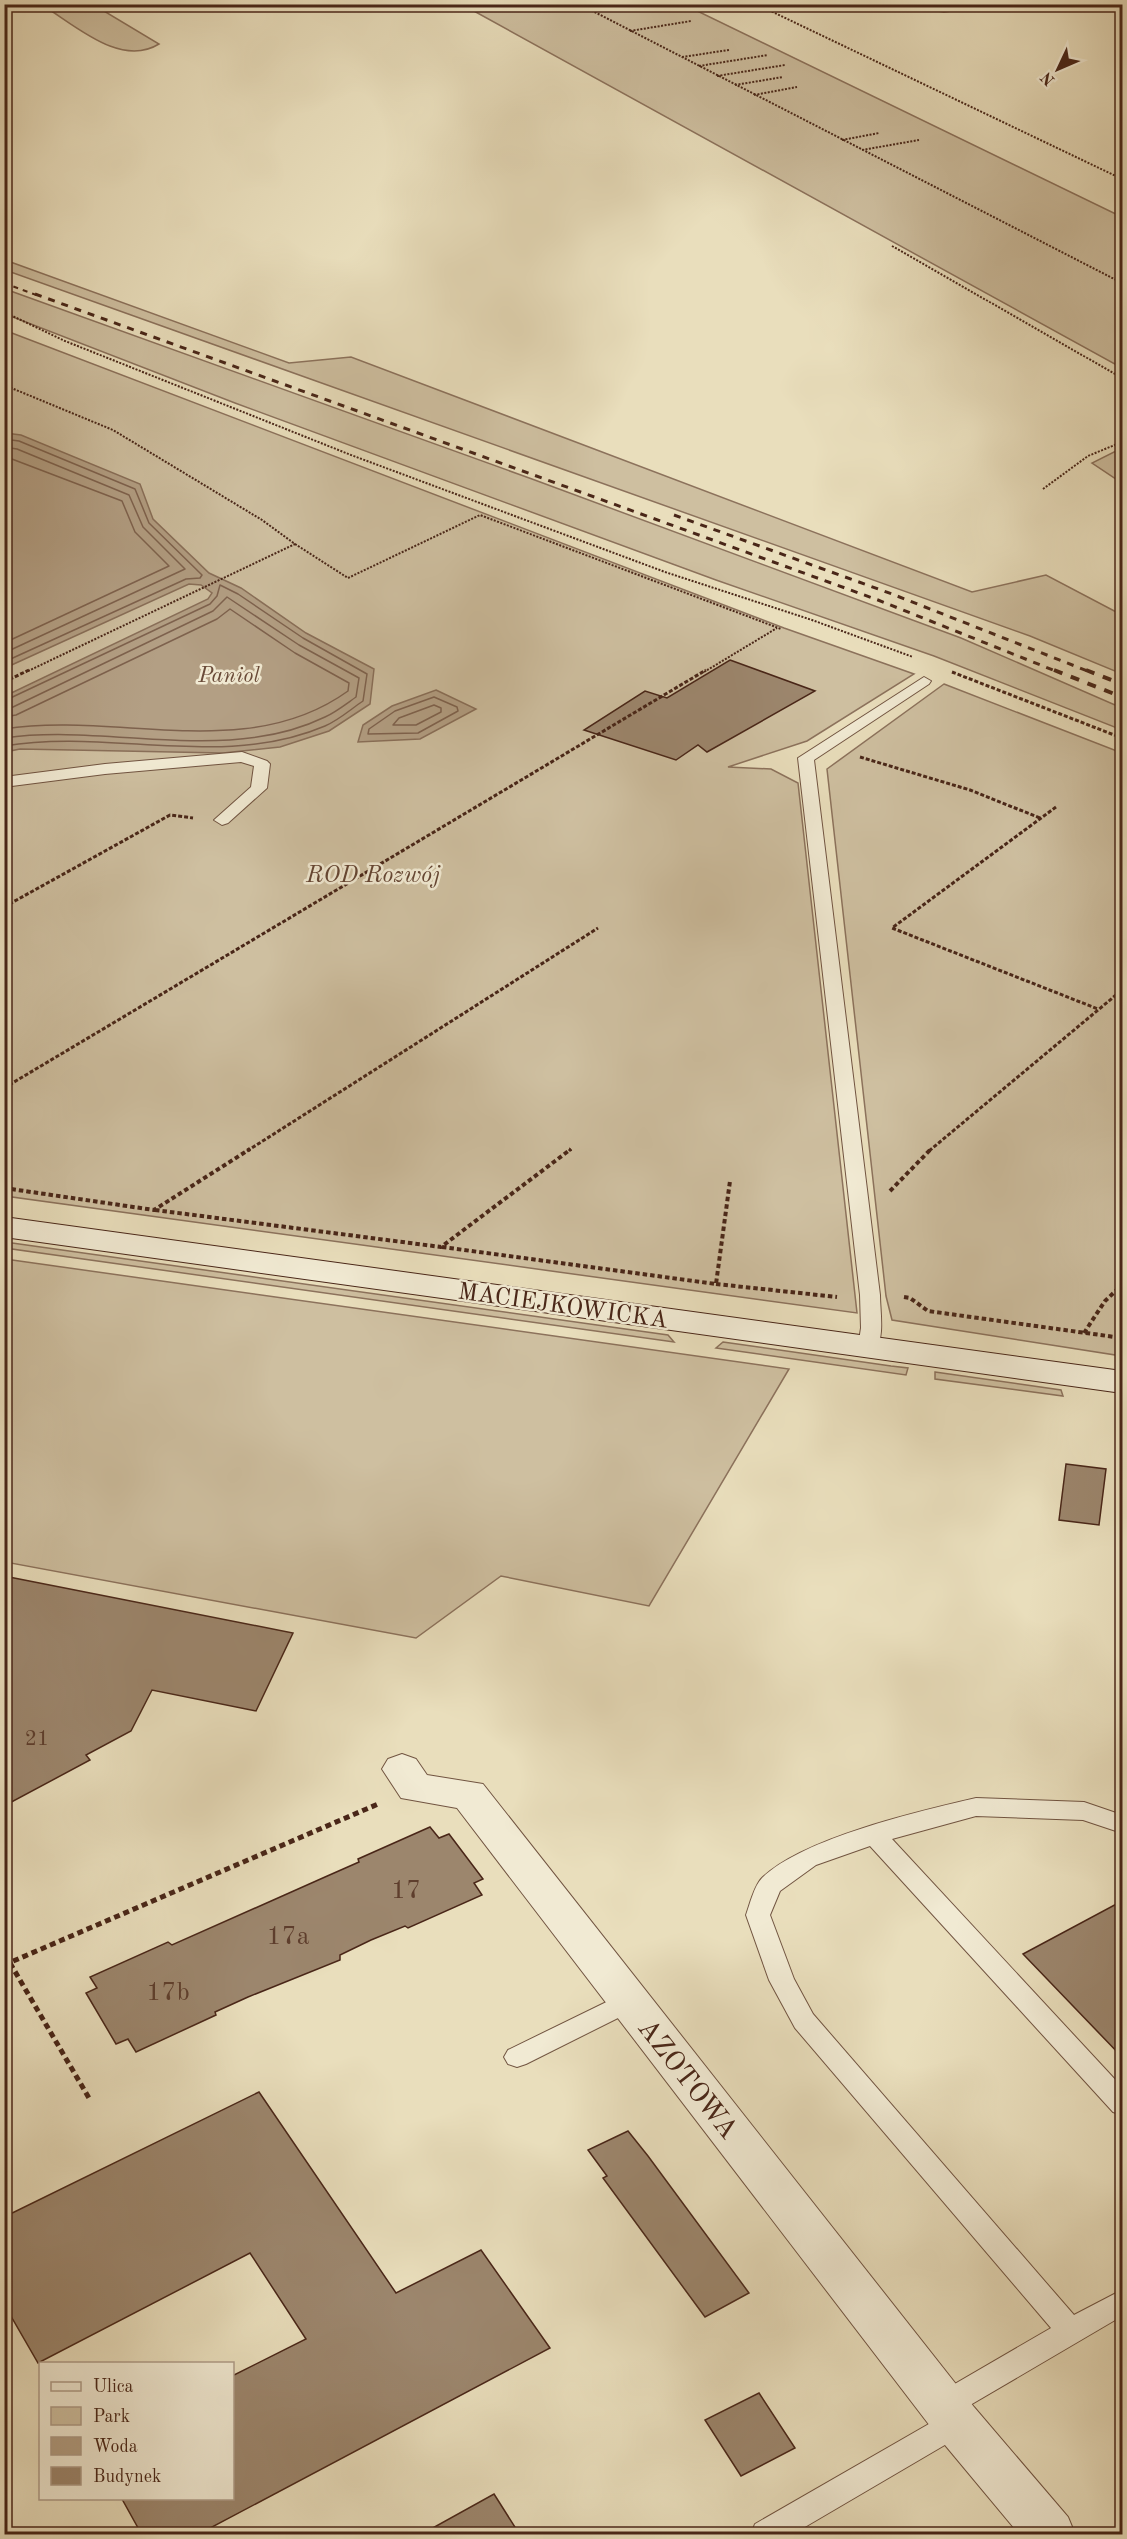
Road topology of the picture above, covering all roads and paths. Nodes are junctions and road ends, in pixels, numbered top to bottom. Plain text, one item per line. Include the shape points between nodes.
1 (579, 4) edge
2 (756, 4) edge
3 (691, 21) dead end
4 (629, 31) junction
5 (729, 50) dead end
6 (768, 55) dead end
7 (681, 58) junction
8 (784, 65) dead end
9 (698, 66) junction
10 (716, 76) junction
11 (783, 77) dead end
12 (735, 85) junction
13 (797, 87) dead end
14 (754, 95) junction
15 (879, 134) dead end
16 (841, 140) junction
17 (919, 140) dead end
18 (861, 150) junction
19 (1122, 179) edge
20 (892, 246) dead end
21 (1122, 283) edge
22 (4, 312) edge
23 (1122, 378) edge
24 (4, 385) edge
25 (1122, 442) edge
26 (1043, 489) dead end
27 (296, 544) junction
28 (945, 669) junction
29 (924, 681) joint
30 (4, 682) edge
31 (1122, 738) edge
32 (823, 746) junction
33 (4, 782) edge
34 (1056, 807) dead end
35 (1041, 818) junction
36 (222, 820) joint
37 (4, 906) edge
38 (598, 928) dead end
39 (1122, 990) edge
40 (1098, 1009) junction
41 (4, 1088) edge
42 (571, 1149) dead end
43 (730, 1181) dead end
44 (4, 1188) edge
45 (890, 1203) dead end
46 (154, 1210) junction
47 (4, 1227) edge
48 (441, 1247) junction
49 (716, 1284) junction
50 (1122, 1285) edge
51 (905, 1292) dead end
52 (870, 1297) junction
53 (910, 1298) junction
54 (1084, 1333) junction
55 (1122, 1338) edge
56 (868, 1347) junction
57 (1122, 1382) edge
58 (408, 1779) joint
59 (1122, 1824) edge
60 (876, 1837) junction
61 (7, 1964) edge
62 (629, 2001) junction
63 (517, 2057) dead end
64 (89, 2098) dead end
65 (1122, 2104) edge
66 (1122, 2302) edge
67 (1071, 2331) junction
68 (951, 2414) junction
69 (766, 2535) edge
70 (1050, 2535) edge

1 - 4 path
2 - 19 path
3 - 4 path
4 - 7 path
5 - 7 path
6 - 9 path
7 - 9 path
8 - 10 path
9 - 10 path
10 - 12 path
11 - 12 path
12 - 14 path
13 - 14 path
14 - 16 path
15 - 16 path
16 - 18 path
17 - 18 path
18 - 21 path
20 - 23 path
22 - 28 path via 65,341 351,455 665,572
24 - 27 path via 114,430
25 - 26 path via 1088,456
27 - 30 path
27 - 41 path via 348,578 480,515 779,629
28 - 29 path
28 - 31 path
29 - 32 lane
32 - 35 path via 969,790
32 - 52 lane via 805,763
33 - 36 lane via 242,757 262,764 259,788
34 - 35 path
35 - 40 path via 892,928
36 - 37 path via 170,815
38 - 46 path
39 - 40 path
40 - 45 path via 926,1153 889,1192
42 - 48 path
43 - 49 path
44 - 46 path
46 - 48 path
47 - 56 street, MACIEJKOWICKA
48 - 49 path
49 - 52 path
50 - 54 path via 1105,1301
51 - 53 path
52 - 53 path
52 - 56 lane
53 - 54 path via 928,1311
54 - 55 path
56 - 57 street, MACIEJKOWICKA
58 - 61 path
58 - 62 street, AZOTOWA via 469,1795
59 - 60 lane via 1084,1811 976,1807 916,1821
60 - 65 lane
60 - 67 lane via 807,1859 770,1885 758,1915 782,1980 804,2021
61 - 64 path
62 - 63 lane
62 - 68 street, AZOTOWA
66 - 67 lane
67 - 68 lane
68 - 69 lane
68 - 70 street, AZOTOWA

